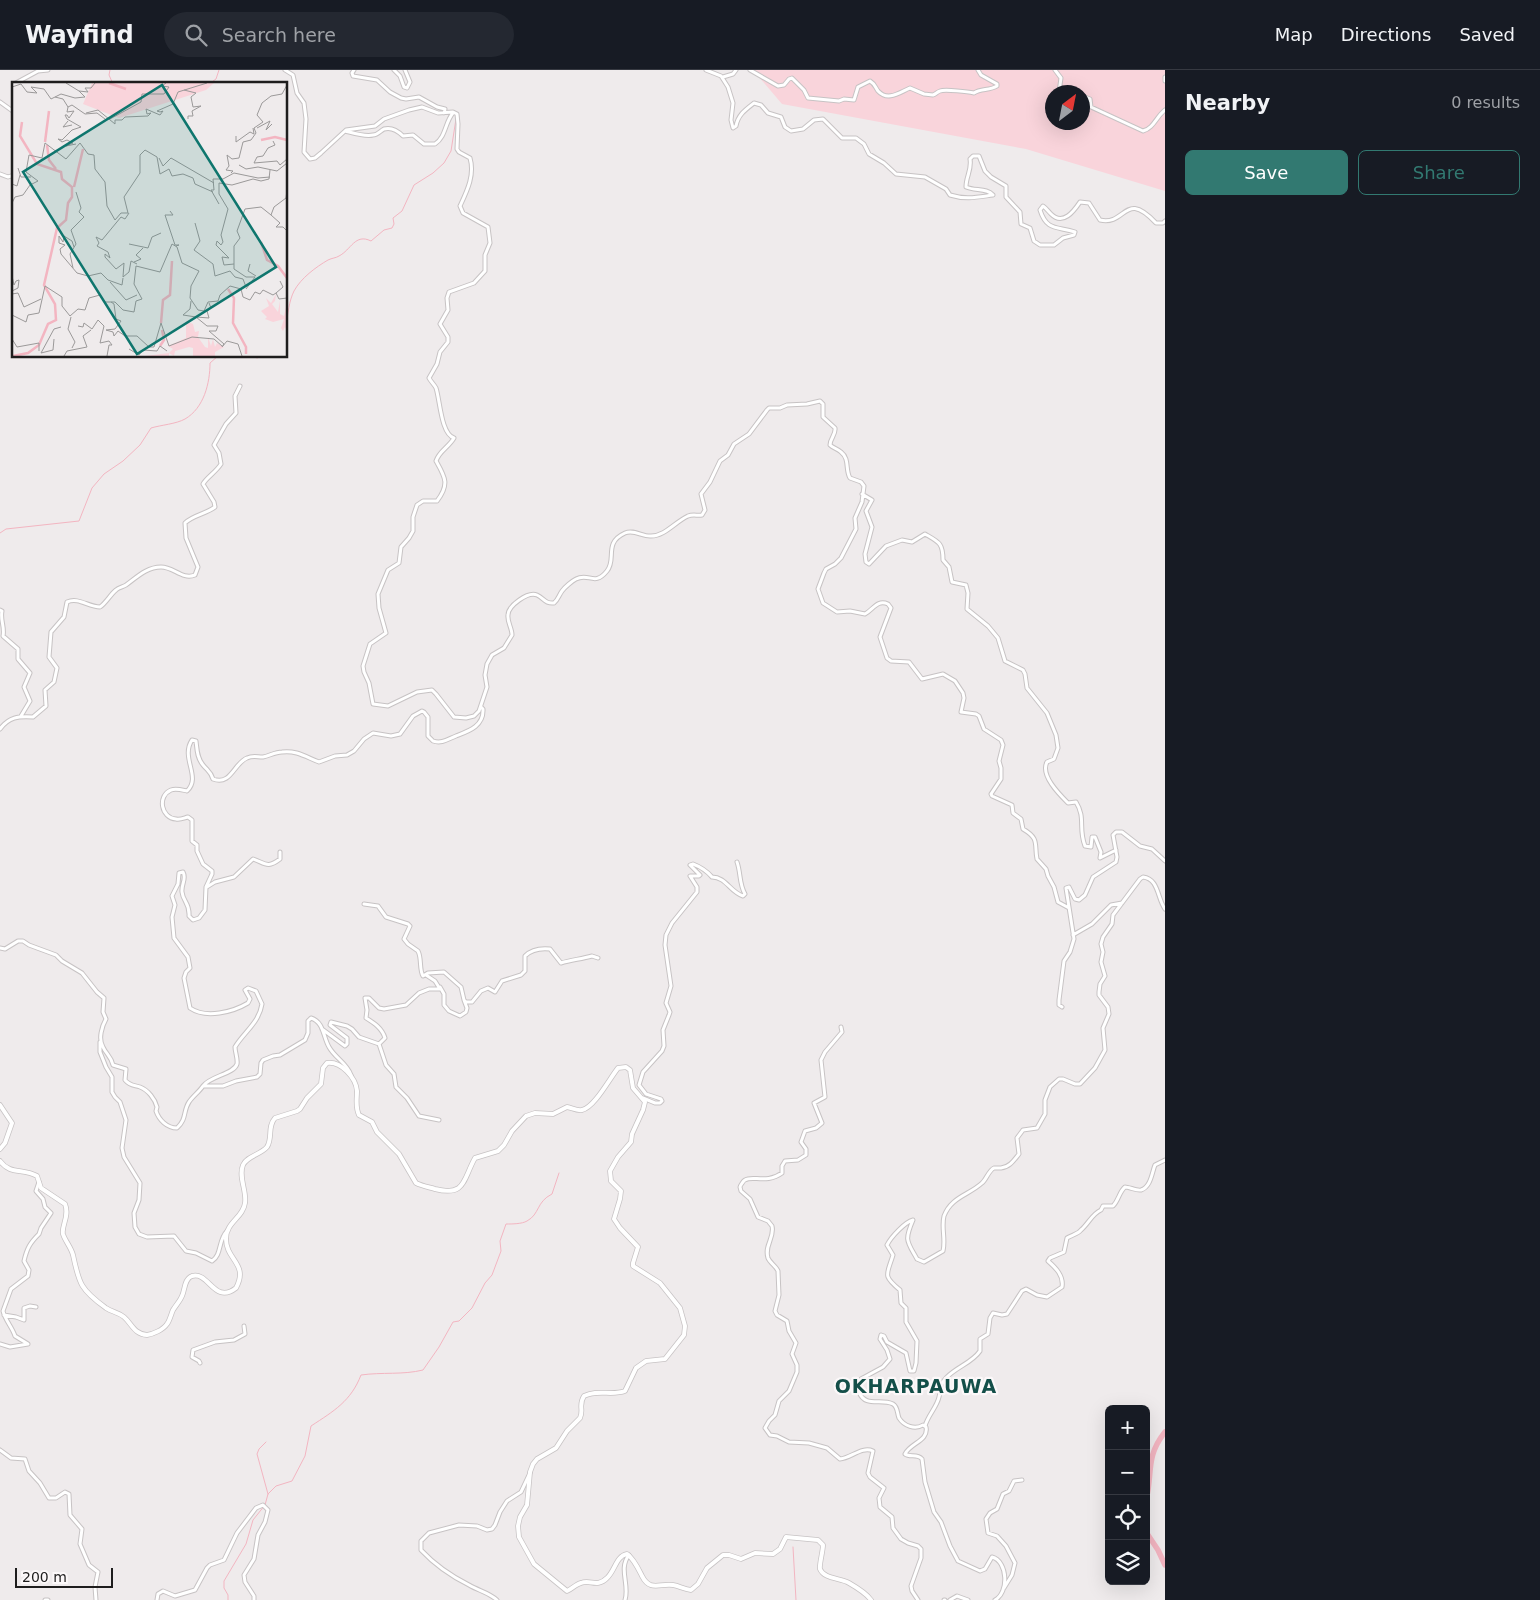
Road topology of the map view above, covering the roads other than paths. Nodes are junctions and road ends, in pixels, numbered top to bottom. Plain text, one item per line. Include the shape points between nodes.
1 (48, 70) edge
2 (285, 70) edge
3 (354, 70) edge
4 (394, 70) edge
5 (405, 70) edge
6 (706, 70) edge
7 (736, 70) edge
8 (750, 70) edge
9 (978, 70) edge
10 (1055, 70) edge
11 (723, 77) junction
12 (1165, 77) edge
13 (1165, 81) edge
14 (18, 82) edge
15 (1060, 85) edge
16 (1090, 99) edge
17 (0, 102) edge
18 (1165, 110) edge
19 (12, 111) edge
20 (454, 112) junction
21 (444, 113) junction
22 (344, 131) junction
23 (0, 174) edge
24 (12, 176) edge
25 (1165, 221) edge
26 (240, 386) dead end
27 (862, 494) junction
28 (0, 610) edge
29 (481, 706) junction
30 (21, 717) junction
31 (0, 729) edge
32 (1116, 850) junction
33 (280, 852) dead end
34 (1165, 861) edge
35 (737, 862) dead end
36 (206, 887) junction
37 (1122, 903) junction
38 (364, 904) dead end
39 (1069, 908) junction
40 (1165, 909) edge
41 (1073, 935) junction
42 (0, 948) edge
43 (598, 958) dead end
44 (425, 974) junction
45 (440, 987) junction
46 (464, 1000) junction
47 (1062, 1008) dead end
48 (841, 1027) dead end
49 (322, 1028) junction
50 (101, 1039) junction
51 (379, 1044) junction
52 (352, 1078) junction
53 (203, 1086) junction
54 (643, 1098) junction
55 (0, 1105) edge
56 (439, 1120) dead end
57 (0, 1149) edge
58 (1165, 1160) edge
59 (0, 1161) edge
60 (39, 1182) junction
61 (227, 1231) junction
62 (36, 1307) dead end
63 (4, 1315) junction
64 (244, 1326) dead end
65 (0, 1344) edge
66 (200, 1363) dead end
67 (925, 1426) junction
68 (0, 1450) edge
69 (530, 1472) junction
70 (1022, 1480) dead end
71 (629, 1555) junction
72 (1004, 1589) junction
73 (96, 1600) edge
74 (157, 1600) edge
75 (254, 1600) edge
76 (497, 1600) edge
77 (624, 1600) edge
78 (871, 1600) edge
79 (918, 1600) edge
80 (950, 1600) edge
81 (968, 1600) edge
82 (995, 1600) edge

1 - 14 street via 38,71
2 - 22 street via 292,75 297,94 304,103 305,155 315,158
3 - 21 street via 353,76 377,80 390,92 406,99 423,99 445,109
4 - 5 street via 407,88 410,82
6 - 11 street
7 - 11 street
8 - 9 street via 778,86 792,78 808,98 838,101 854,100 858,87 870,81 880,92 894,96 910,88 933,95 941,90 974,93 997,86
10 - 15 street via 1061,78
11 - 25 street via 733,101 733,128 742,112 754,103 781,118 790,131 801,130 814,120 823,119 840,136 856,138 864,144 870,155 896,174 925,177 946,188 950,195 965,199 993,196 989,191 966,186 970,159 979,156 988,175 1006,186 1006,197 1020,212 1021,224 1030,228 1034,241 1040,245 1054,244 1075,232 1049,225 1040,210 1043,206 1054,216 1067,217 1080,202 1086,202 1104,221 1137,208 1156,223
12 - 13 street
16 - 18 street via 1091,107 1143,131 1153,126
17 - 19 street
20 - 21 street
20 - 22 street via 440,141 435,144 424,144 415,136 403,136 391,129 372,136
20 - 29 street via 458,118 458,152 470,158 472,171 466,197 460,206 463,213 488,227 490,243 484,273 474,283 448,294 448,310 440,324 448,342 429,378 436,388 446,428 454,438 436,461 446,483 437,501 423,501 415,508 413,531 401,547 399,563 388,570 378,591 386,633 370,644 363,669 375,706 388,706 417,692 432,690 459,719 474,716
21 - 22 street via 418,108 384,118 375,126
23 - 24 street
26 - 30 street via 235,396 236,413 214,445 221,464 203,484 215,507 185,523 186,538 198,567 194,575 189,577 169,568 157,567 119,587 100,607 77,600 67,602 64,617 51,634 48,652 57,668 54,682 45,690 46,706 36,715
27 - 29 street via 863,483 850,478 843,454 830,445 836,432 823,417 822,402 769,408 749,434 734,444 728,455 717,464 701,494 705,510 702,515 689,516 659,535 625,533 612,547 612,563 600,578 576,579 564,588 554,603 529,594 510,608 508,616 512,635 487,664 487,687
27 - 32 street via 872,500 866,511 872,528 866,562 873,562 886,546 902,540 912,542 925,534 941,545 952,582 966,585 966,609 998,638 1005,661 1023,670 1026,688 1050,719 1058,751 1054,759 1044,766 1045,770 1050,782 1068,804 1076,802 1083,818 1080,830 1086,846 1091,848 1092,837 1095,837 1100,858
27 - 39 street via 855,518 856,529 841,558 826,569 820,579 821,600 836,612 865,614 880,603 888,604 892,608 880,637 887,658 909,662 922,679 943,674 957,683 964,696 962,712 979,716 984,729 1001,740 1003,745 999,762 1001,779 991,794 1012,805 1023,829 1031,833 1037,859 1046,869 1057,899
28 - 30 street via 3,636 18,649 18,660 30,673 24,686 30,701
29 - 36 street via 483,716 473,729 440,742 428,736 428,717 422,711 400,734 373,733 347,755 319,762 304,754 287,752 248,757 222,780 213,779 212,772 202,764 197,753 196,741 192,740 188,751 194,779 192,785 187,791 169,791 162,807 165,814 174,819 192,820 192,841 197,845 203,864 212,871
30 - 31 street via 7,720
32 - 34 street via 1113,835 1122,832 1140,846 1152,849
32 - 39 street via 1116,862 1093,877 1083,898 1074,899 1069,886 1066,888
33 - 36 street via 280,859 274,864 264,865 253,859 234,877
35 - 54 street via 743,896 719,877 712,877 707,871 690,865 700,875 690,876 697,892 668,929 665,940 671,986 666,1003 670,1012 663,1030 664,1046 643,1072 640,1085 646,1094 662,1101 654,1103
36 - 53 street via 205,910 193,920 182,892 183,872 179,874 172,896 175,905 172,918 174,938 190,962 184,978 190,1008 213,1015 222,1013 247,1004 250,999 245,990 248,988 256,991 262,1004 254,1025 235,1047 235,1066
37 - 40 street via 1140,879 1146,877 1155,885
37 - 41 street via 1112,906 1092,924
37 - 67 street via 1102,941 1104,976 1099,995 1109,1014 1103,1028 1105,1050 1095,1068 1080,1084 1063,1078 1050,1088 1045,1100 1044,1118 1037,1128 1023,1130 1017,1138 1019,1154 1010,1165 991,1170 980,1186 956,1200 945,1213 943,1251 924,1262 917,1259 907,1238 913,1220 887,1242 893,1255 887,1269 889,1278 900,1290 906,1308 906,1322 917,1341 915,1370 910,1371 906,1353 882,1335 880,1339 890,1359 861,1378 859,1392 866,1401 896,1406 900,1420 909,1426
38 - 44 street via 378,906 386,917 410,926 404,939 418,951 421,973
39 - 41 street
41 - 47 street via 1070,952 1064,961 1059,1000
42 - 50 street via 6,949 23,941 56,955 85,975 104,998 106,1019 101,1028
43 - 46 street via 592,956 561,963 550,949 535,950 525,956 526,971 521,975 502,981 495,992 486,988 470,1003
44 - 45 street
44 - 46 street via 444,972 461,987
45 - 46 street via 444,1005 453,1013 460,1016 466,1012
45 - 51 street via 419,993 406,1005 384,1009 365,998 366,1018 385,1038
48 - 79 street via 842,1032 821,1060 824,1097 814,1103 822,1123 803,1134 801,1142 806,1155 798,1160 785,1161 782,1173 776,1177 744,1180 740,1187 758,1217 772,1226 766,1250 770,1262 778,1269 779,1295 775,1311 787,1321 796,1345 792,1354 797,1372 765,1428 770,1435 785,1442 827,1448 840,1460 863,1450 873,1451 868,1473 884,1488 879,1498 880,1507 892,1517 893,1528 901,1539 920,1549 921,1558 911,1586
49 - 51 street via 345,1046 347,1038 330,1025 331,1022 352,1028 359,1037
49 - 52 street via 328,1046
49 - 53 street via 316,1019 309,1019 305,1040 290,1051 263,1060 257,1078 223,1086
50 - 53 street via 114,1065 127,1071 126,1081 144,1089 153,1098 158,1117 169,1127 178,1128 183,1123 189,1102
50 - 61 street via 100,1052 112,1077 111,1089 126,1120 124,1157 140,1183 134,1213 138,1234 174,1236 186,1251 212,1261
51 - 56 street via 399,1092 419,1116
52 - 54 street via 359,1115 372,1122 377,1132 399,1154 416,1183 446,1192 460,1187 475,1158 501,1149 523,1118 535,1113 553,1114 566,1107 586,1109 618,1068 630,1070 633,1088
52 - 61 street via 339,1065 327,1063 321,1084 300,1109 272,1121 268,1145 243,1165 245,1206
54 - 69 street via 645,1106 631,1142 610,1171 611,1181 621,1191 614,1219 638,1247 633,1266 660,1283 677,1303 685,1326 684,1336 666,1359 646,1361 636,1368 625,1391 584,1396 580,1404 580,1418 556,1448 537,1459
55 - 57 street via 12,1123
58 - 67 street via 1155,1165 1153,1176 1143,1188 1125,1187 1121,1190 1113,1206 1103,1206 1080,1231 1067,1238 1064,1252 1050,1258 1048,1261 1059,1273 1062,1287 1047,1297 1026,1289 1007,1314 993,1312 988,1334 980,1339 980,1351 940,1387 937,1402
59 - 60 street via 10,1170 34,1174
60 - 61 street via 41,1188 66,1207 63,1235 70,1246 82,1287 144,1335 166,1326 190,1277 202,1277 221,1293 236,1288 241,1273 227,1248
60 - 63 street via 36,1191 51,1213 40,1234 31,1241 24,1261 29,1270 28,1276 10,1289 3,1307
62 - 63 street via 24,1308 24,1320
63 - 65 street via 15,1336 28,1344 10,1347
64 - 66 street via 245,1334 237,1339 214,1342 193,1350 192,1357
67 - 72 street via 925,1436 905,1454 922,1459 934,1512 958,1561 982,1570 994,1557 1004,1572
68 - 73 street via 11,1458 25,1459 28,1471 49,1498 65,1492 69,1494 70,1515 82,1529 80,1544 89,1565 98,1572
69 - 71 street via 527,1505 519,1520 519,1537 534,1564 562,1588 567,1592 582,1582 597,1584 604,1581 621,1556
69 - 76 street via 521,1492 507,1501 492,1529 459,1525 428,1533 421,1541 421,1550 443,1570
70 - 72 street via 1014,1481 986,1519 988,1533 997,1536 1006,1546 1015,1563
71 - 77 street via 624,1561 623,1578 627,1592
71 - 78 street via 651,1586 670,1584 691,1590 707,1568 726,1554 742,1559 758,1552 773,1554 780,1549 786,1537 818,1540 823,1545 819,1566 823,1572 848,1582
72 - 82 street
74 - 75 street via 158,1594 164,1591 175,1596 195,1590 207,1568 226,1557 237,1533 256,1508 263,1505 268,1510 265,1522 258,1535 254,1559 244,1575
80 - 81 street via 957,1596

